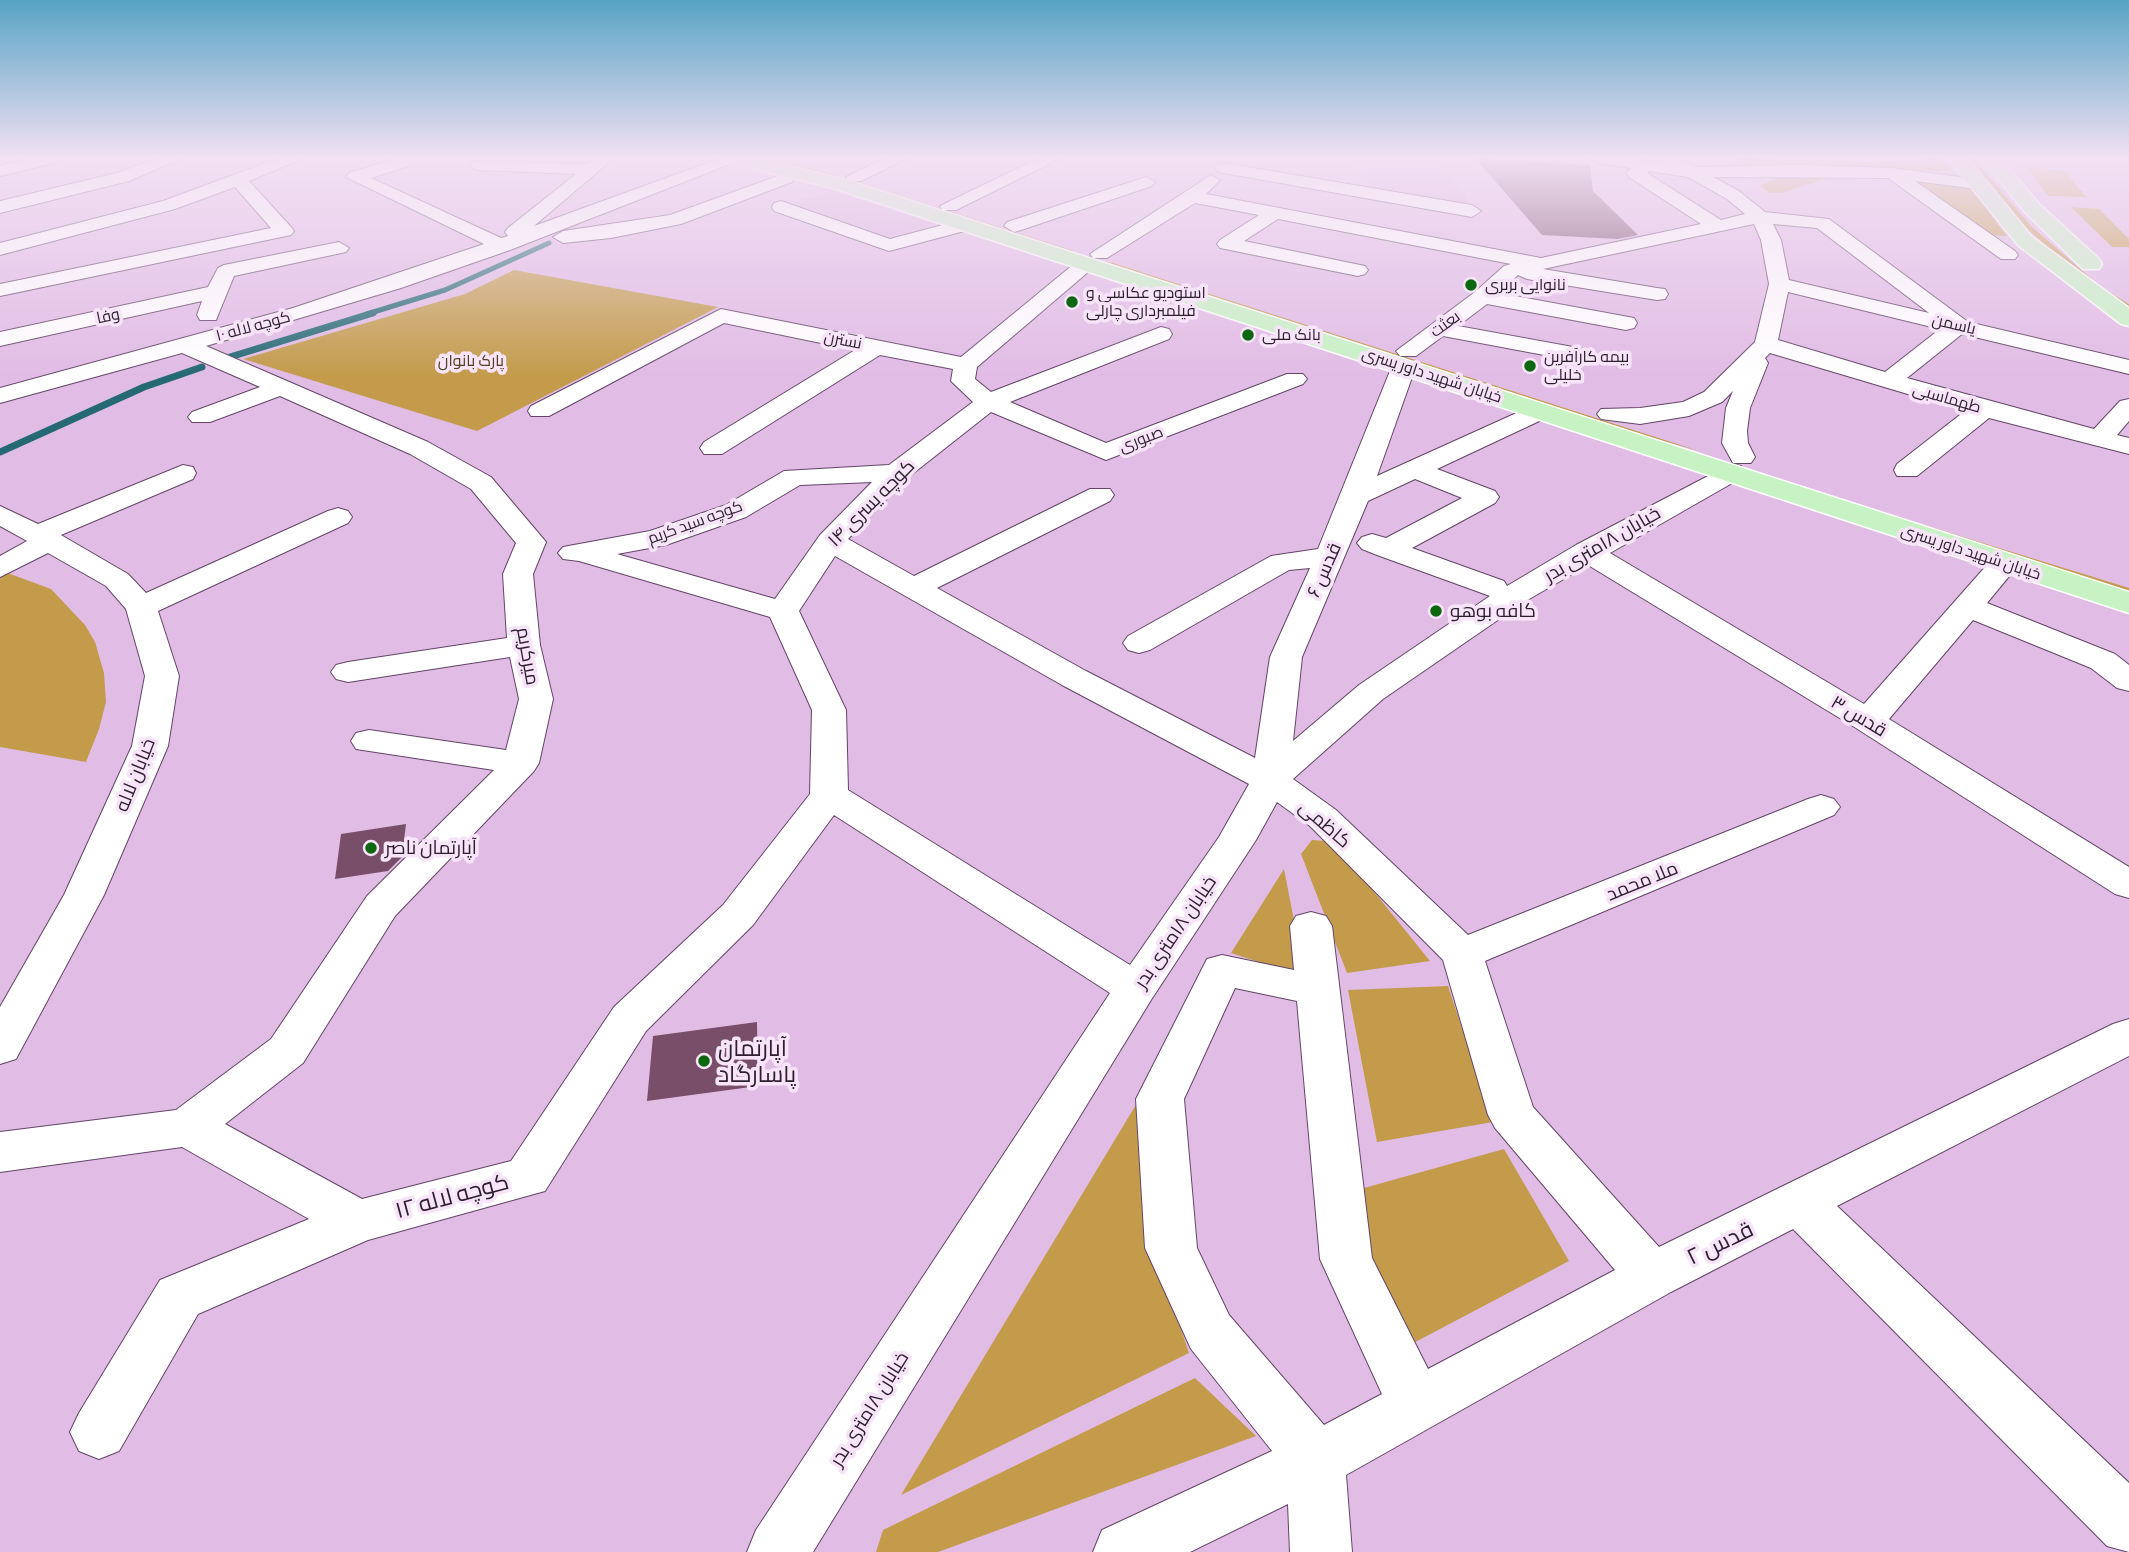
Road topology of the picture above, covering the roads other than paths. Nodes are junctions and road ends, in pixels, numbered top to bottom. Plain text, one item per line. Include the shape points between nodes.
1 (71, 230) edge
2 (283, 230) edge
3 (470, 230) edge
4 (517, 230) edge
5 (544, 230) edge
6 (619, 230) edge
7 (848, 230) edge
8 (922, 230) edge
9 (1005, 230) edge
10 (1025, 230) edge
11 (1139, 230) edge
12 (1248, 230) edge
13 (1370, 230) edge
14 (1691, 230) edge
15 (1767, 230) edge
16 (1832, 230) edge
17 (1972, 230) edge
18 (2016, 230) edge
19 (2055, 230) edge
20 (1406, 237) junction
21 (253, 238) junction
22 (503, 246) junction
23 (340, 248) dead end
24 (0, 249) edge
25 (2008, 255) dead end
26 (1093, 259) junction
27 (274, 260) junction
28 (1538, 263) junction
29 (1358, 270) junction
30 (1511, 270) junction
31 (2110, 279) dead end
32 (1338, 284) dead end
33 (1779, 284) junction
34 (0, 290) edge
35 (216, 292) junction
36 (1657, 294) dead end
37 (1483, 297) junction
38 (2129, 319) edge
39 (1626, 323) dead end
40 (1959, 325) junction
41 (1439, 329) junction
42 (1161, 334) dead end
43 (0, 339) edge
44 (192, 342) junction
45 (876, 347) junction
46 (1763, 348) junction
47 (1576, 354) dead end
48 (1406, 358) junction
49 (966, 365) junction
50 (2129, 367) edge
51 (1295, 380) dead end
52 (1889, 381) junction
53 (281, 388) junction
54 (0, 396) edge
55 (988, 402) junction
56 (2129, 406) edge
57 (1984, 409) junction
58 (540, 411) dead end
59 (1541, 411) junction
60 (1610, 414) junction
61 (201, 416) dead end
62 (2100, 439) junction
63 (2129, 446) edge
64 (713, 448) dead end
65 (1737, 465) junction
66 (1414, 469) junction
67 (1907, 471) dead end
68 (896, 472) junction
69 (183, 473) dead end
70 (1100, 495) dead end
71 (1356, 496) junction
72 (0, 514) edge
73 (338, 517) dead end
74 (44, 537) junction
75 (830, 541) junction
76 (531, 542) junction
77 (1335, 544) junction
78 (1387, 549) junction
79 (1586, 551) junction
80 (573, 553) junction
81 (2005, 564) junction
82 (0, 568) edge
83 (2129, 580) edge
84 (915, 587) junction
85 (1493, 588) dead end
86 (2129, 603) edge
87 (1967, 606) junction
88 (141, 607) junction
89 (783, 611) junction
90 (1139, 643) dead end
91 (524, 645) junction
92 (348, 672) dead end
93 (2129, 681) edge
94 (1868, 721) junction
95 (369, 741) dead end
96 (521, 763) junction
97 (1270, 780) junction
98 (829, 795) junction
99 (1821, 807) dead end
100 (2129, 886) edge
101 (1311, 926) dead end
102 (1462, 954) junction
103 (1136, 989) junction
104 (1318, 990) junction
105 (2129, 1035) edge
106 (0, 1047) edge
107 (188, 1127) junction
108 (0, 1152) edge
109 (1801, 1204) junction
110 (358, 1221) junction
111 (1652, 1276) junction
112 (1416, 1404) junction
113 (99, 1432) dead end
114 (1316, 1460) junction
115 (2129, 1525) edge
116 (778, 1552) edge
117 (1124, 1552) edge
118 (1321, 1552) edge

1 - 24 street
2 - 21 street
3 - 22 street
4 - 22 street
5 - 22 street
6 - 22 street
7 - 8 street via 889,245
9 - 26 main road, خیابان شهید داور یسری
10 - 26 main road, خیابان شهید داور یسری
11 - 26 street
12 - 29 street via 1227,244
13 - 20 street
14 - 28 street, بعثت
15 - 33 street
16 - 40 street, بعثت
17 - 25 street
18 - 38 main road
19 - 31 main road
20 - 28 street
20 - 29 street
21 - 27 street
21 - 34 street
22 - 44 street, کوچه لاله ۱۰ via 301,313
23 - 27 street
26 - 48 main road, خیابان شهید داور یسری
26 - 49 street
27 - 35 street via 225,272
28 - 30 street, بعثت
29 - 32 street
30 - 36 street
30 - 37 street, بعثت
33 - 40 street, یاسمن
33 - 46 street
35 - 43 street, وفا
35 - 44 street
37 - 39 street
37 - 41 street, بعثت
40 - 50 street, یاسمن
40 - 52 street
41 - 47 street
41 - 48 street, بعثت
42 - 55 street, کوچه یسری ۱۴
44 - 53 street
44 - 54 street, کوچه لاله ۱۰
45 - 49 street, نسترن
45 - 58 street, نسترن via 721,316
45 - 64 street
46 - 52 street, طهماسبی
46 - 60 street via 1713,397 1689,409 1640,416
46 - 65 street via 1738,408
48 - 59 main road, خیابان شهید داور یسری
48 - 60 main road, خیابان شهید داور یسری
48 - 71 street, قدس ۶
49 - 55 street via 963,381
51 - 55 street, صبوری via 1106,452
52 - 57 street, طهماسبی
53 - 61 street
53 - 76 street via 419,448 481,483
55 - 68 street, کوچه یسری ۱۴
56 - 62 street
57 - 62 street, طهماسبی
57 - 67 street
59 - 65 main road, خیابان شهید داور یسری
59 - 66 street
60 - 65 main road, خیابان شهید داور یسری
62 - 63 street, طهماسبی
65 - 79 street, خیابان ۱۸متری بدر
65 - 81 main road, خیابان شهید داور یسری
65 - 83 main road, خیابان شهید داور یسری
66 - 71 street
66 - 78 street via 1485,498
68 - 75 street, کوچه یسری ۱۴
68 - 80 street, کوچه سید کریم via 794,477 736,511 656,539
69 - 74 street
70 - 84 street
71 - 77 street, قدس ۶
72 - 74 street, خیابان لاله
73 - 88 street
74 - 82 street
74 - 88 street, خیابان لاله via 117,580
75 - 84 street, کاظمی
75 - 89 street, کوچه یسری ۱۴
76 - 80 street
76 - 91 street, میرکریم via 518,574
77 - 78 street
77 - 90 street via 1282,562
77 - 97 street, قدس ۶ via 1286,657
78 - 85 street
79 - 94 street, قدس ۳
79 - 97 street, خیابان ۱۸متری بدر via 1371,692
80 - 89 street
81 - 86 main road, خیابان شهید داور یسری
81 - 87 street
84 - 97 street, کاظمی via 1074,678
87 - 93 street via 2103,661
87 - 94 street
88 - 106 street, خیابان لاله via 162,676 150,746 84,895
89 - 98 street via 829,710
91 - 92 street
91 - 96 street, میرکریم via 536,699
94 - 100 street, قدس ۳
95 - 96 street
96 - 107 street via 381,906 287,1051
97 - 102 street, کاظمی via 1323,818
97 - 103 street, خیابان ۱۸متری بدر via 1237,840
98 - 103 street
98 - 110 street, کوچه لاله ۱۲ via 738,915 630,1019 527,1177
99 - 102 street, ملا محمد
101 - 104 street
102 - 111 street, کاظمی via 1511,1115
103 - 116 street, خیابان ۱۸متری بدر
104 - 112 street via 1346,1259
104 - 114 street via 1223,970 1160,1098 1171,1248 1210,1332
105 - 109 street, قدس ۲
107 - 108 street
107 - 110 street
109 - 111 street, قدس ۲
109 - 115 street
110 - 113 street, کوچه لاله ۱۲ via 179,1297
111 - 112 street, قدس ۲
112 - 114 street, قدس ۲
114 - 117 street, قدس ۲
114 - 118 street

